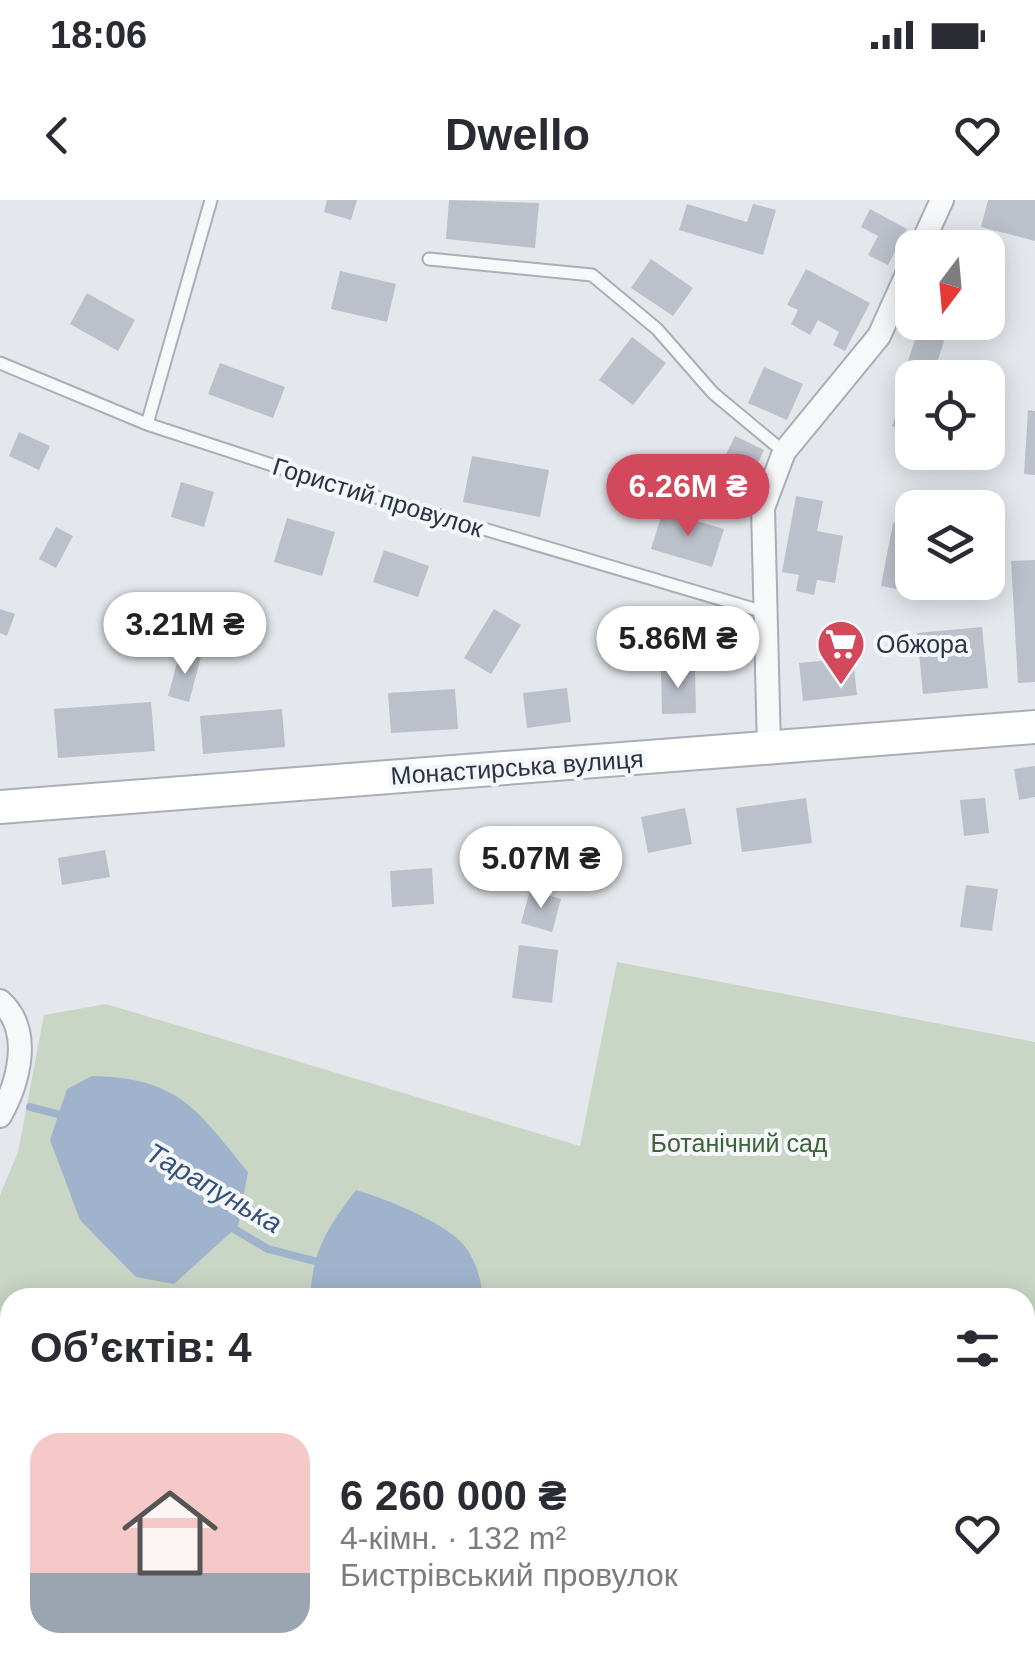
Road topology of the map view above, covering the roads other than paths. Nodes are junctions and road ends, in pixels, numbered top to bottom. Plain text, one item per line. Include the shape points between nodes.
1 (211, 200) edge
2 (942, 200) edge
3 (928, 230) edge
4 (429, 259) dead end
5 (895, 301) edge
6 (0, 363) edge
7 (147, 424) junction
8 (784, 452) junction
9 (764, 612) junction
10 (1035, 727) edge
11 (769, 748) junction
12 (0, 807) edge
13 (0, 1002) edge
14 (0, 1116) edge

1 - 7 lane
2 - 3 street
4 - 8 lane via 592,275
5 - 8 street via 879,336
6 - 7 lane, Гористий провулок
7 - 9 lane, Гористий провулок
8 - 9 street via 763,508
9 - 11 street
10 - 11 street, Монастирська вулиця
11 - 12 street, Монастирська вулиця
13 - 14 street via 15,1014 20,1051

